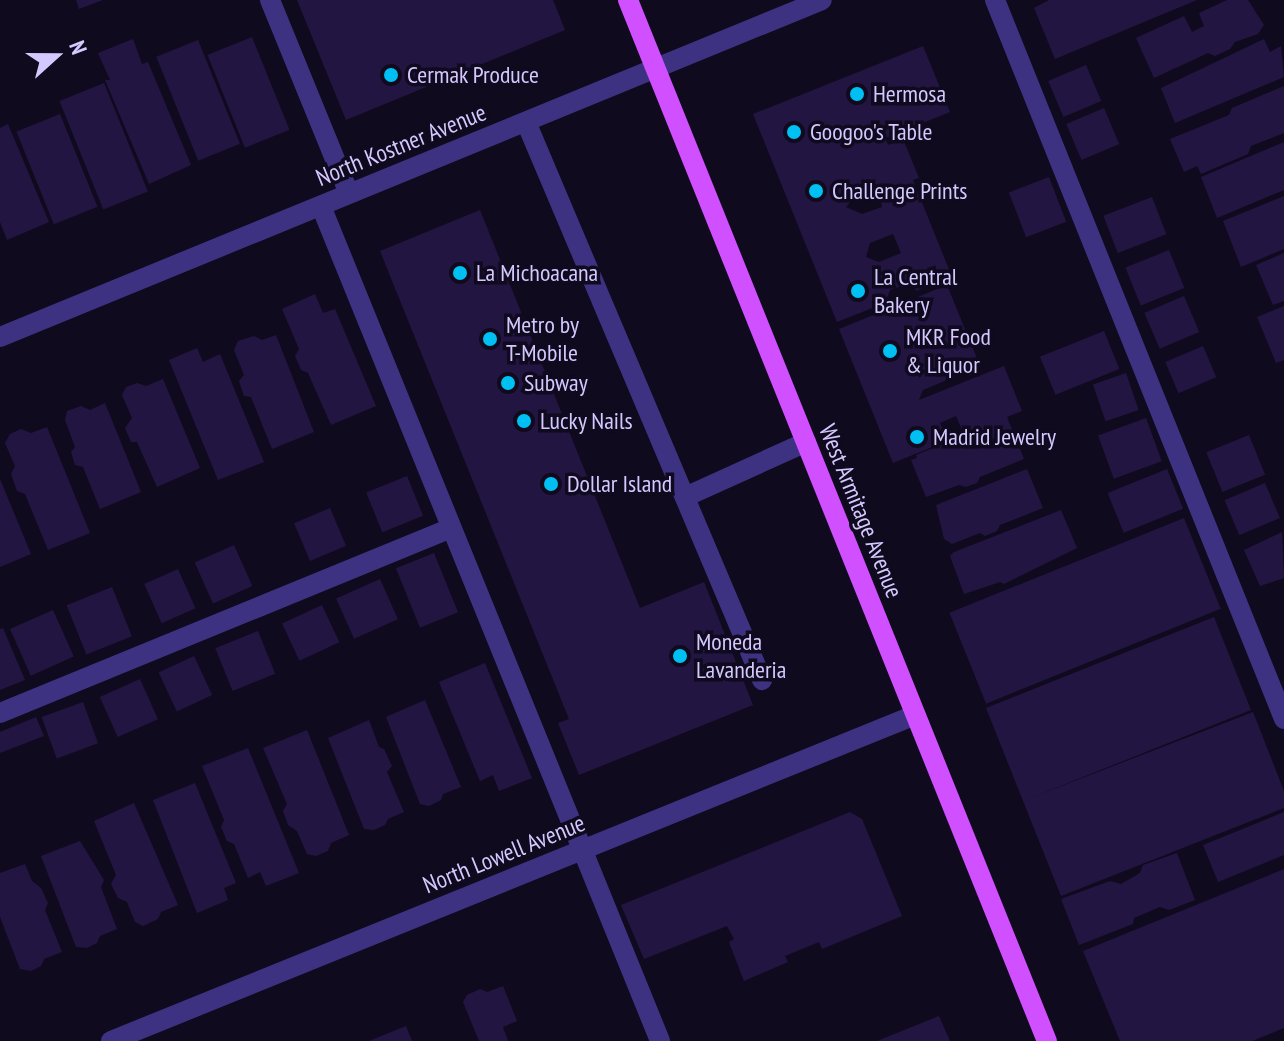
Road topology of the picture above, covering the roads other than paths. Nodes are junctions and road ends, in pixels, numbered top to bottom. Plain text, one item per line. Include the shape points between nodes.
1 (270, 0) edge
2 (628, 0) edge
3 (822, 0) edge
4 (995, 0) edge
5 (791, 6) edge
6 (655, 68) junction
7 (526, 122) junction
8 (349, 194) junction
9 (321, 206) junction
10 (0, 337) edge
11 (806, 442) junction
12 (685, 497) junction
13 (451, 528) junction
14 (762, 680) dead end
15 (0, 713) edge
16 (915, 715) junction
17 (1284, 719) edge
18 (583, 850) junction
19 (111, 1041) edge
20 (660, 1041) edge
21 (1047, 1041) edge

1 - 8 street
2 - 6 main road, West Armitage Avenue
3 - 5 street, North Kostner Avenue
4 - 17 street
5 - 6 street, North Kostner Avenue
6 - 7 street, North Kostner Avenue
6 - 11 main road, West Armitage Avenue
7 - 8 street, North Kostner Avenue
7 - 12 street
8 - 9 street, North Kostner Avenue
9 - 10 street, North Kostner Avenue
9 - 13 street
11 - 12 street
11 - 16 main road, West Armitage Avenue
12 - 14 street
13 - 15 street
13 - 18 street
16 - 18 street, North Lowell Avenue
16 - 21 main road, West Armitage Avenue
18 - 19 street, North Lowell Avenue
18 - 20 street

